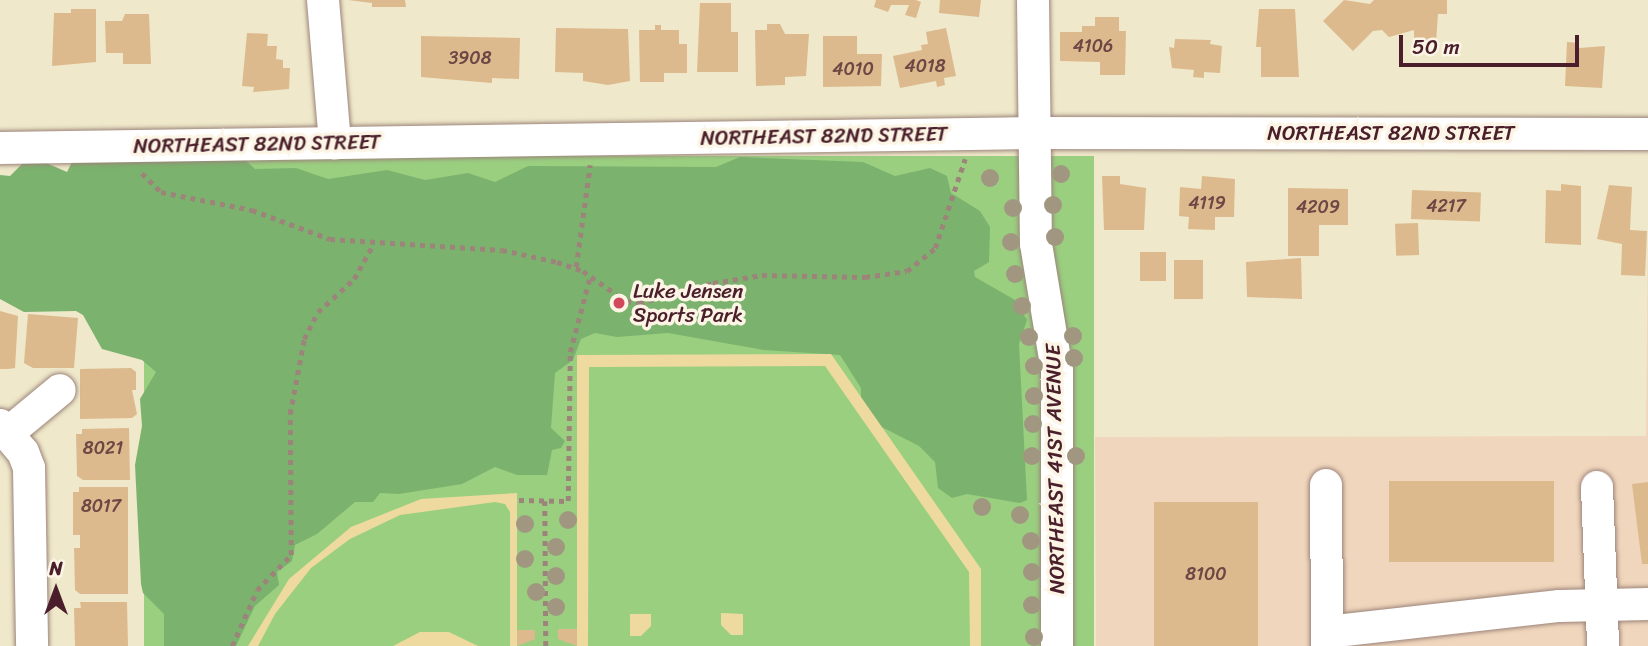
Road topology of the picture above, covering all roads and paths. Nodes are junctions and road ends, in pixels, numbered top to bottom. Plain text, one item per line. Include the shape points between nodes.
1 (323, 0) edge
2 (1033, 0) edge
3 (1033, 133) junction
4 (969, 134) junction
5 (1648, 134) edge
6 (591, 139) junction
7 (335, 143) junction
8 (132, 146) junction
9 (0, 148) edge
10 (372, 246) junction
11 (576, 267) junction
12 (590, 277) junction
13 (61, 390) dead end
14 (7, 433) edge
15 (1326, 485) dead end
16 (1597, 487) dead end
17 (519, 500) dead end
18 (545, 501) junction
19 (1648, 604) edge
20 (1602, 605) junction
21 (1327, 639) edge
22 (33, 646) edge
23 (232, 646) edge
24 (546, 646) edge
25 (1057, 646) edge
26 (1603, 646) edge

1 - 7 street
2 - 3 street, NORTHEAST 41ST AVENUE
3 - 4 street, NORTHEAST 82ND STREET
3 - 5 street, NORTHEAST 82ND STREET
3 - 25 street, NORTHEAST 41ST AVENUE via 1036,244 1057,371
4 - 6 street, NORTHEAST 82ND STREET
4 - 12 path via 935,248 907,271 865,277 762,275 639,303 626,301
6 - 7 street, NORTHEAST 82ND STREET
6 - 11 path via 589,187
7 - 8 street, NORTHEAST 82ND STREET
8 - 9 street, NORTHEAST 82ND STREET
8 - 10 path via 145,179 161,192 252,210 330,240
10 - 11 path via 502,250
10 - 23 path via 354,279 318,312 304,340 290,414 291,555 262,584
11 - 12 path
12 - 18 path via 570,352 568,501
13 - 14 street
14 - 22 street via 23,452 31,484
15 - 21 street
16 - 20 street
17 - 18 path
18 - 24 path
19 - 20 street
20 - 21 street
20 - 26 street

